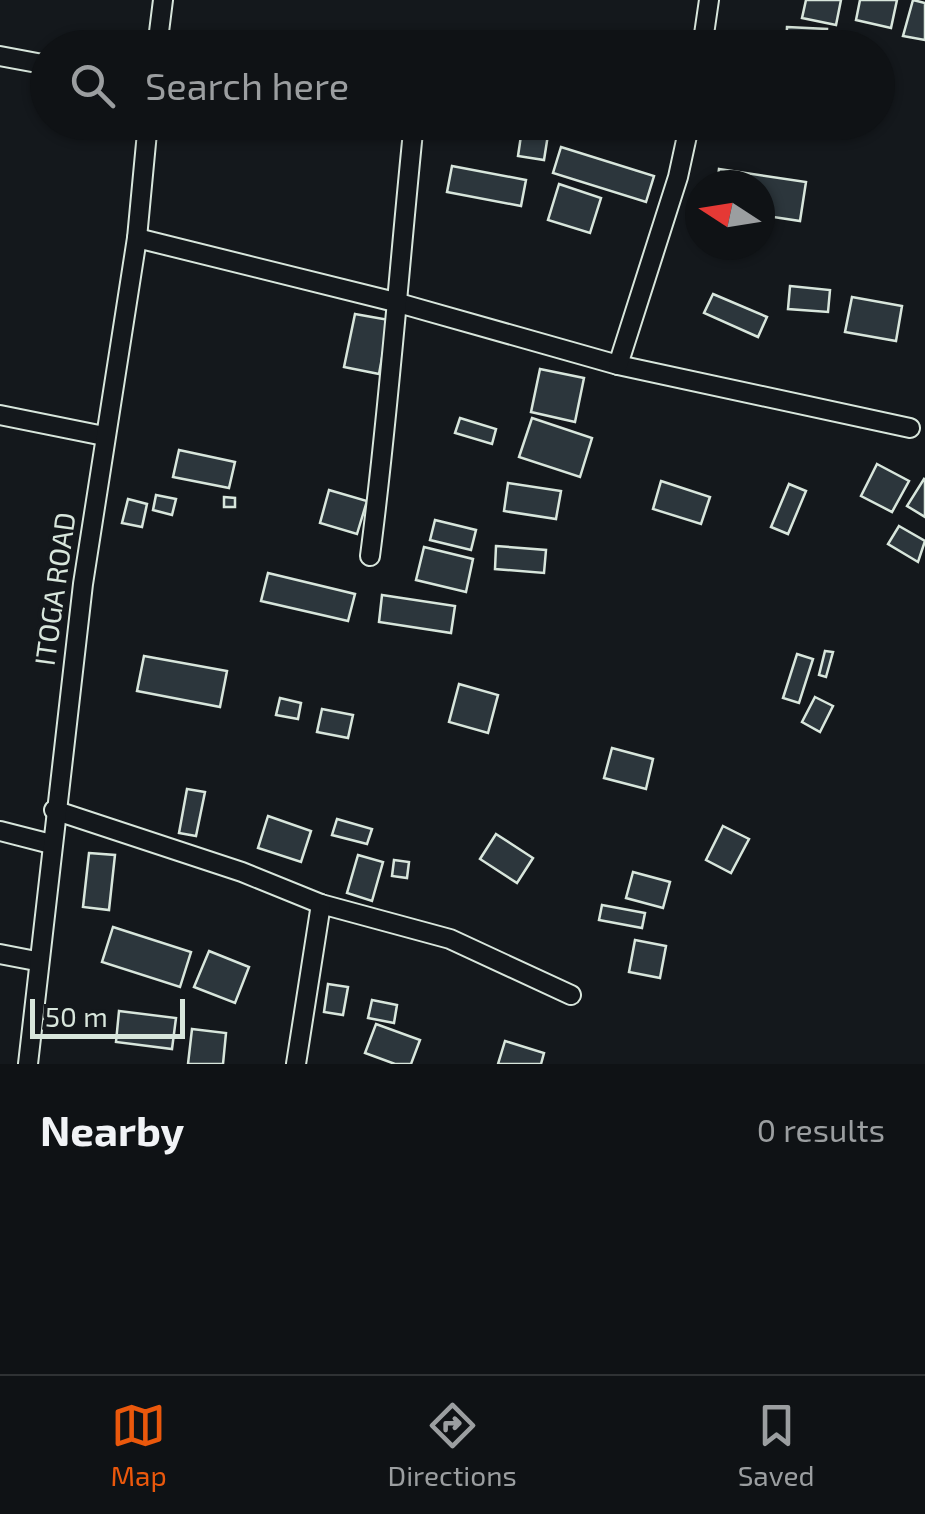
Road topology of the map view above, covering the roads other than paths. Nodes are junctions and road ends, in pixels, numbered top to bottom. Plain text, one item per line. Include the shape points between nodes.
1 (163, 0) edge
2 (709, 0) edge
3 (159, 30) edge
4 (705, 30) edge
5 (0, 56) edge
6 (30, 62) edge
7 (146, 140) edge
8 (412, 140) edge
9 (686, 140) edge
10 (136, 238) junction
11 (395, 302) junction
12 (618, 365) junction
13 (0, 415) edge
14 (910, 428) dead end
15 (104, 436) junction
16 (370, 556) dead end
17 (54, 810) junction
18 (0, 831) edge
19 (51, 844) junction
20 (320, 904) junction
21 (0, 954) edge
22 (36, 962) junction
23 (572, 995) dead end
24 (28, 1064) edge
25 (296, 1064) edge

1 - 3 street
2 - 4 street
5 - 6 street
7 - 10 street, ITOGA ROAD
8 - 11 street
9 - 12 street
10 - 11 street
10 - 15 street, ITOGA ROAD
11 - 12 street
11 - 16 street via 390,408
12 - 14 street
13 - 15 street
15 - 17 street, ITOGA ROAD
17 - 19 street, ITOGA ROAD
17 - 20 street
18 - 19 street
19 - 22 street, ITOGA ROAD
20 - 23 street via 450,939
20 - 25 street
21 - 22 street
22 - 24 street, ITOGA ROAD

